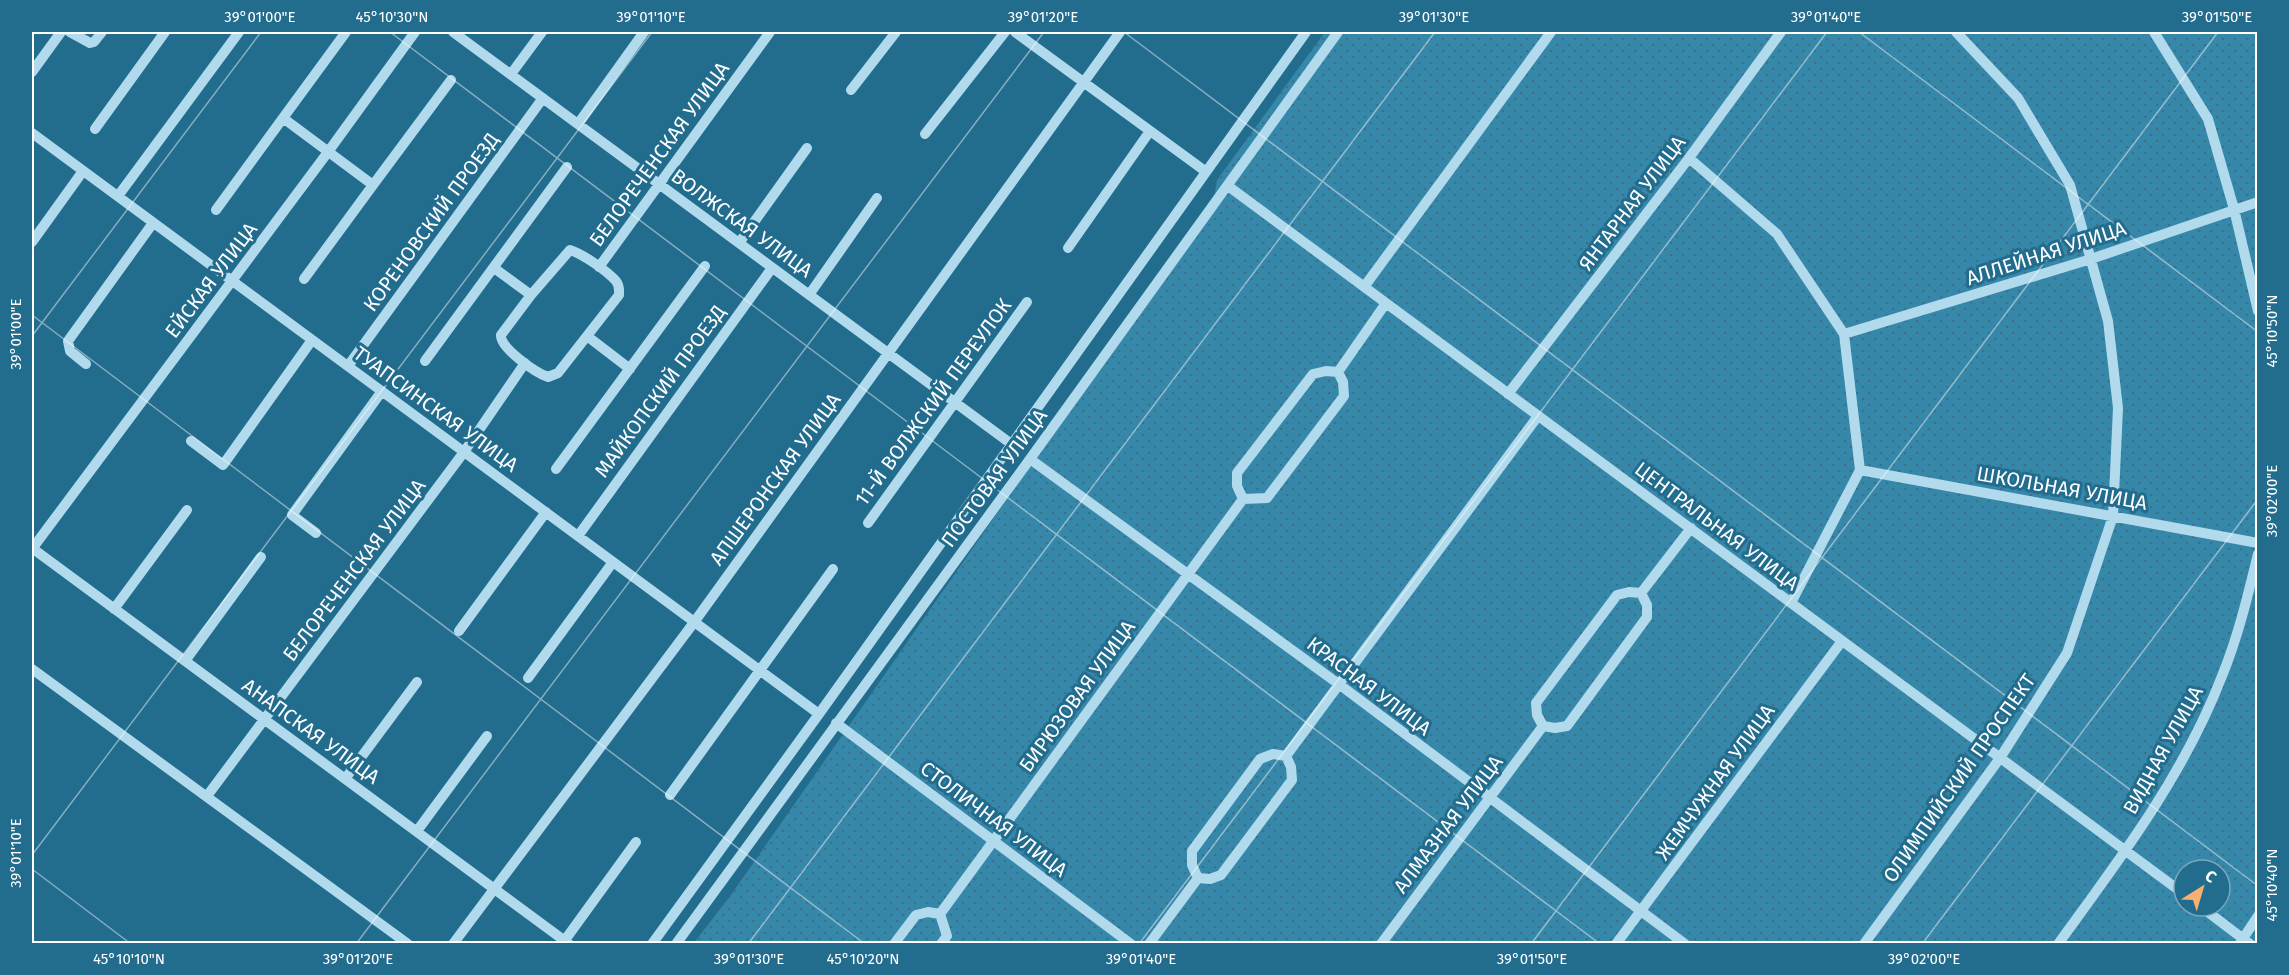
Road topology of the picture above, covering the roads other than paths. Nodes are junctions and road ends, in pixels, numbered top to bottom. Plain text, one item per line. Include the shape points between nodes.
1 (61, 32) edge
2 (70, 32) edge
3 (102, 32) edge
4 (165, 32) edge
5 (239, 32) edge
6 (346, 32) edge
7 (415, 32) edge
8 (453, 32) edge
9 (542, 32) edge
10 (644, 32) edge
11 (770, 32) edge
12 (896, 32) edge
13 (1005, 32) edge
14 (1015, 32) edge
15 (1120, 32) edge
16 (1306, 32) edge
17 (1338, 32) edge
18 (1551, 32) edge
19 (1782, 32) edge
20 (1956, 32) edge
21 (2154, 32) edge
22 (32, 72) edge
23 (511, 75) junction
24 (451, 80) dead end
25 (1084, 83) junction
26 (851, 90) dead end
27 (543, 98) junction
28 (283, 118) junction
29 (578, 124) junction
30 (95, 129) dead end
31 (1150, 131) junction
32 (32, 133) edge
33 (925, 134) dead end
34 (807, 148) dead end
35 (328, 152) junction
36 (1689, 158) junction
37 (567, 167) dead end
38 (83, 171) junction
39 (1205, 171) junction
40 (660, 184) junction
41 (373, 185) junction
42 (1228, 186) junction
43 (118, 196) junction
44 (877, 198) dead end
45 (2258, 202) edge
46 (2234, 209) junction
47 (216, 210) dead end
48 (153, 223) junction
49 (32, 242) edge
50 (739, 243) junction
51 (1068, 248) dead end
52 (2091, 259) junction
53 (705, 266) dead end
54 (599, 267) junction
55 (494, 268) junction
56 (772, 268) junction
57 (304, 279) dead end
58 (232, 281) junction
59 (1364, 287) junction
60 (531, 295) junction
61 (809, 295) junction
62 (1027, 303) dead end
63 (1386, 303) junction
64 (2258, 311) edge
65 (1844, 334) junction
66 (587, 336) junction
67 (312, 340) junction
68 (889, 354) junction
69 (425, 361) dead end
70 (525, 363) junction
71 (86, 364) dead end
72 (348, 366) junction
73 (630, 369) junction
74 (1338, 372) junction
75 (382, 392) junction
76 (1508, 394) junction
77 (954, 402) junction
78 (1538, 416) junction
79 (191, 441) dead end
80 (1011, 443) junction
81 (465, 452) junction
82 (1030, 459) junction
83 (556, 469) dead end
84 (1860, 470) junction
85 (1243, 499) junction
86 (187, 510) dead end
87 (546, 512) junction
88 (2113, 516) junction
89 (868, 523) dead end
90 (1691, 528) junction
91 (316, 533) dead end
92 (578, 536) junction
93 (2258, 543) edge
94 (32, 548) edge
95 (2258, 554) edge
96 (261, 557) dead end
97 (613, 562) junction
98 (833, 569) dead end
99 (1188, 576) junction
100 (1641, 593) junction
101 (1791, 603) junction
102 (114, 609) junction
103 (694, 621) junction
104 (459, 631) dead end
105 (1842, 641) junction
106 (184, 661) junction
107 (32, 669) edge
108 (760, 670) junction
109 (528, 678) dead end
110 (417, 682) dead end
111 (1340, 685) junction
112 (819, 714) junction
113 (264, 719) junction
114 (836, 723) junction
115 (1543, 726) junction
116 (487, 736) dead end
117 (1286, 756) junction
118 (2000, 758) junction
119 (345, 779) junction
120 (670, 795) dead end
121 (207, 796) junction
122 (1490, 799) junction
123 (417, 831) junction
124 (993, 841) junction
125 (636, 842) dead end
126 (2126, 851) junction
127 (1198, 878) junction
128 (2172, 885) edge
129 (495, 889) junction
130 (1642, 912) junction
131 (940, 914) junction
132 (2258, 916) edge
133 (2215, 918) edge
134 (567, 942) edge
135 (2245, 942) edge
136 (408, 944) edge
137 (453, 944) edge
138 (652, 944) edge
139 (676, 944) edge
140 (894, 944) edge
141 (941, 944) edge
142 (1131, 944) edge
143 (1149, 944) edge
144 (1381, 944) edge
145 (1616, 944) edge
146 (1685, 944) edge
147 (1864, 944) edge
148 (2058, 944) edge

1 - 22 street
2 - 3 street via 90,43
4 - 30 street
5 - 43 street
6 - 28 street
7 - 35 street, ЕЙСКАЯ УЛИЦА
8 - 23 street, ВОЛЖСКАЯ УЛИЦА
9 - 23 street
10 - 29 street
11 - 40 street, БЕЛОРЕЧЕНСКАЯ УЛИЦА
12 - 26 street
13 - 33 street
14 - 25 street
15 - 25 street, АПШЕРОНСКАЯ УЛИЦА
16 - 39 street, ПОСТОВАЯ УЛИЦА
17 - 42 street, ПОСТОВАЯ УЛИЦА
18 - 59 street
19 - 36 street, ЯНТАРНАЯ УЛИЦА
20 - 52 street, ОЛИМПИЙСКИЙ ПРОСПЕКТ via 2018,98 2070,185
21 - 46 street via 2208,119
23 - 27 street, ВОЛЖСКАЯ УЛИЦА
24 - 41 street
25 - 31 street
25 - 68 street, АПШЕРОНСКАЯ УЛИЦА
27 - 29 street, ВОЛЖСКАЯ УЛИЦА
27 - 72 street, КОРЕНОВСКИЙ ПРОЕЗД
28 - 35 street
28 - 47 street
29 - 40 street, ВОЛЖСКАЯ УЛИЦА
31 - 39 street
31 - 51 street
32 - 38 street, ТУАПСИНСКАЯ УЛИЦА
34 - 50 street
35 - 41 street
35 - 58 street, ЕЙСКАЯ УЛИЦА
36 - 65 street via 1777,234
36 - 76 street, ЯНТАРНАЯ УЛИЦА
37 - 55 street
38 - 43 street, ТУАПСИНСКАЯ УЛИЦА
38 - 49 street
39 - 80 street, ПОСТОВАЯ УЛИЦА
40 - 50 street, ВОЛЖСКАЯ УЛИЦА
40 - 54 street, БЕЛОРЕЧЕНСКАЯ УЛИЦА
41 - 57 street
42 - 59 street, ЦЕНТРАЛЬНАЯ УЛИЦА
42 - 82 street, ПОСТОВАЯ УЛИЦА
43 - 48 street, ТУАПСИНСКАЯ УЛИЦА
44 - 61 street
45 - 46 street, АЛЛЕЙНАЯ УЛИЦА
46 - 52 street, АЛЛЕЙНАЯ УЛИЦА
46 - 64 street
48 - 58 street, ТУАПСИНСКАЯ УЛИЦА
48 - 71 street via 68,341 70,351
50 - 56 street, ВОЛЖСКАЯ УЛИЦА
52 - 65 street, АЛЛЕЙНАЯ УЛИЦА
52 - 88 street, ОЛИМПИЙСКИЙ ПРОСПЕКТ via 2108,321 2118,408
53 - 73 street
54 - 60 street, БЕЛОРЕЧЕНСКАЯ УЛИЦА via 570,250
54 - 66 street, БЕЛОРЕЧЕНСКАЯ УЛИЦА via 616,281 620,290
55 - 60 street
55 - 69 street
56 - 61 street, ВОЛЖСКАЯ УЛИЦА
56 - 92 street, МАЙКОПСКИЙ ПРОЕЗД
58 - 67 street, ТУАПСИНСКАЯ УЛИЦА
58 - 94 street, ЕЙСКАЯ УЛИЦА
59 - 63 street, ЦЕНТРАЛЬНАЯ УЛИЦА
60 - 70 street, БЕЛОРЕЧЕНСКАЯ УЛИЦА via 500,340
61 - 68 street, ВОЛЖСКАЯ УЛИЦА
62 - 77 street, 11-Й ВОЛЖСКИЙ ПЕРЕУЛОК
63 - 74 street
63 - 76 street, ЦЕНТРАЛЬНАЯ УЛИЦА
65 - 84 street
66 - 70 street, БЕЛОРЕЧЕНСКАЯ УЛИЦА via 556,375 544,375
66 - 73 street
67 - 72 street, ТУАПСИНСКАЯ УЛИЦА
67 - 79 street via 223,465
68 - 77 street, ВОЛЖСКАЯ УЛИЦА
68 - 103 street, АПШЕРОНСКАЯ УЛИЦА
70 - 81 street, БЕЛОРЕЧЕНСКАЯ УЛИЦА
72 - 75 street, ТУАПСИНСКАЯ УЛИЦА
73 - 83 street
74 - 85 street via 1344,396 1267,498
74 - 85 street via 1313,374 1237,473
75 - 81 street, ТУАПСИНСКАЯ УЛИЦА
75 - 91 street via 292,515
76 - 78 street, ЦЕНТРАЛЬНАЯ УЛИЦА
77 - 80 street, ВОЛЖСКАЯ УЛИЦА
77 - 89 street, 11-Й ВОЛЖСКИЙ ПЕРЕУЛОК
78 - 90 street, ЦЕНТРАЛЬНАЯ УЛИЦА
78 - 111 street
80 - 112 street, ПОСТОВАЯ УЛИЦА
81 - 87 street, ТУАПСИНСКАЯ УЛИЦА
81 - 113 street, БЕЛОРЕЧЕНСКАЯ УЛИЦА
82 - 99 street, КРАСНАЯ УЛИЦА
82 - 114 street, ПОСТОВАЯ УЛИЦА
84 - 88 street, ШКОЛЬНАЯ УЛИЦА
84 - 101 street
85 - 99 street, БИРЮЗОВАЯ УЛИЦА
86 - 102 street
87 - 92 street, ТУАПСИНСКАЯ УЛИЦА
87 - 104 street
88 - 93 street, ШКОЛЬНАЯ УЛИЦА
88 - 118 street, ОЛИМПИЙСКИЙ ПРОСПЕКТ via 2067,653
90 - 100 street
90 - 101 street, ЦЕНТРАЛЬНАЯ УЛИЦА
92 - 97 street, ТУАПСИНСКАЯ УЛИЦА
94 - 102 street, АНАПСКАЯ УЛИЦА
95 - 126 street, ВИДНАЯ УЛИЦА via 2223,676 2198,732
96 - 106 street
97 - 103 street, ТУАПСИНСКАЯ УЛИЦА
97 - 109 street
98 - 108 street
99 - 111 street, КРАСНАЯ УЛИЦА
99 - 124 street, БИРЮЗОВАЯ УЛИЦА
100 - 115 street via 1617,595 1536,703
100 - 115 street via 1647,604 1647,617 1567,726
101 - 105 street, ЦЕНТРАЛЬНАЯ УЛИЦА
102 - 106 street, АНАПСКАЯ УЛИЦА
103 - 108 street, ТУАПСИНСКАЯ УЛИЦА
103 - 129 street, АПШЕРОНСКАЯ УЛИЦА
105 - 118 street, ЦЕНТРАЛЬНАЯ УЛИЦА
105 - 130 street, ЖЕМЧУЖНАЯ УЛИЦА
106 - 113 street, АНАПСКАЯ УЛИЦА
107 - 121 street
108 - 112 street, ТУАПСИНСКАЯ УЛИЦА
108 - 120 street
110 - 119 street
111 - 117 street
111 - 122 street, КРАСНАЯ УЛИЦА
112 - 138 street, ПОСТОВАЯ УЛИЦА
113 - 119 street, АНАПСКАЯ УЛИЦА
113 - 121 street, БЕЛОРЕЧЕНСКАЯ УЛИЦА
114 - 124 street, СТОЛИЧНАЯ УЛИЦА
114 - 139 street, ПОСТОВАЯ УЛИЦА
115 - 122 street, АЛМАЗНАЯ УЛИЦА
116 - 123 street
117 - 127 street via 1292,780 1221,875
117 - 127 street via 1273,754 1260,759 1191,851
118 - 126 street, ЦЕНТРАЛЬНАЯ УЛИЦА
118 - 147 street, ОЛИМПИЙСКИЙ ПРОСПЕКТ
119 - 123 street, АНАПСКАЯ УЛИЦА
121 - 136 street
122 - 130 street, КРАСНАЯ УЛИЦА
122 - 144 street, АЛМАЗНАЯ УЛИЦА
123 - 129 street, АНАПСКАЯ УЛИЦА
124 - 131 street, БИРЮЗОВАЯ УЛИЦА
124 - 142 street, СТОЛИЧНАЯ УЛИЦА
125 - 134 street
126 - 128 street, ЦЕНТРАЛЬНАЯ УЛИЦА
126 - 148 street, ВИДНАЯ УЛИЦА
127 - 143 street
129 - 134 street, АНАПСКАЯ УЛИЦА
129 - 137 street, АПШЕРОНСКАЯ УЛИЦА
130 - 145 street, ЖЕМЧУЖНАЯ УЛИЦА
130 - 146 street, КРАСНАЯ УЛИЦА
131 - 140 street via 916,915
131 - 141 street via 947,936
132 - 135 street
133 - 135 street

